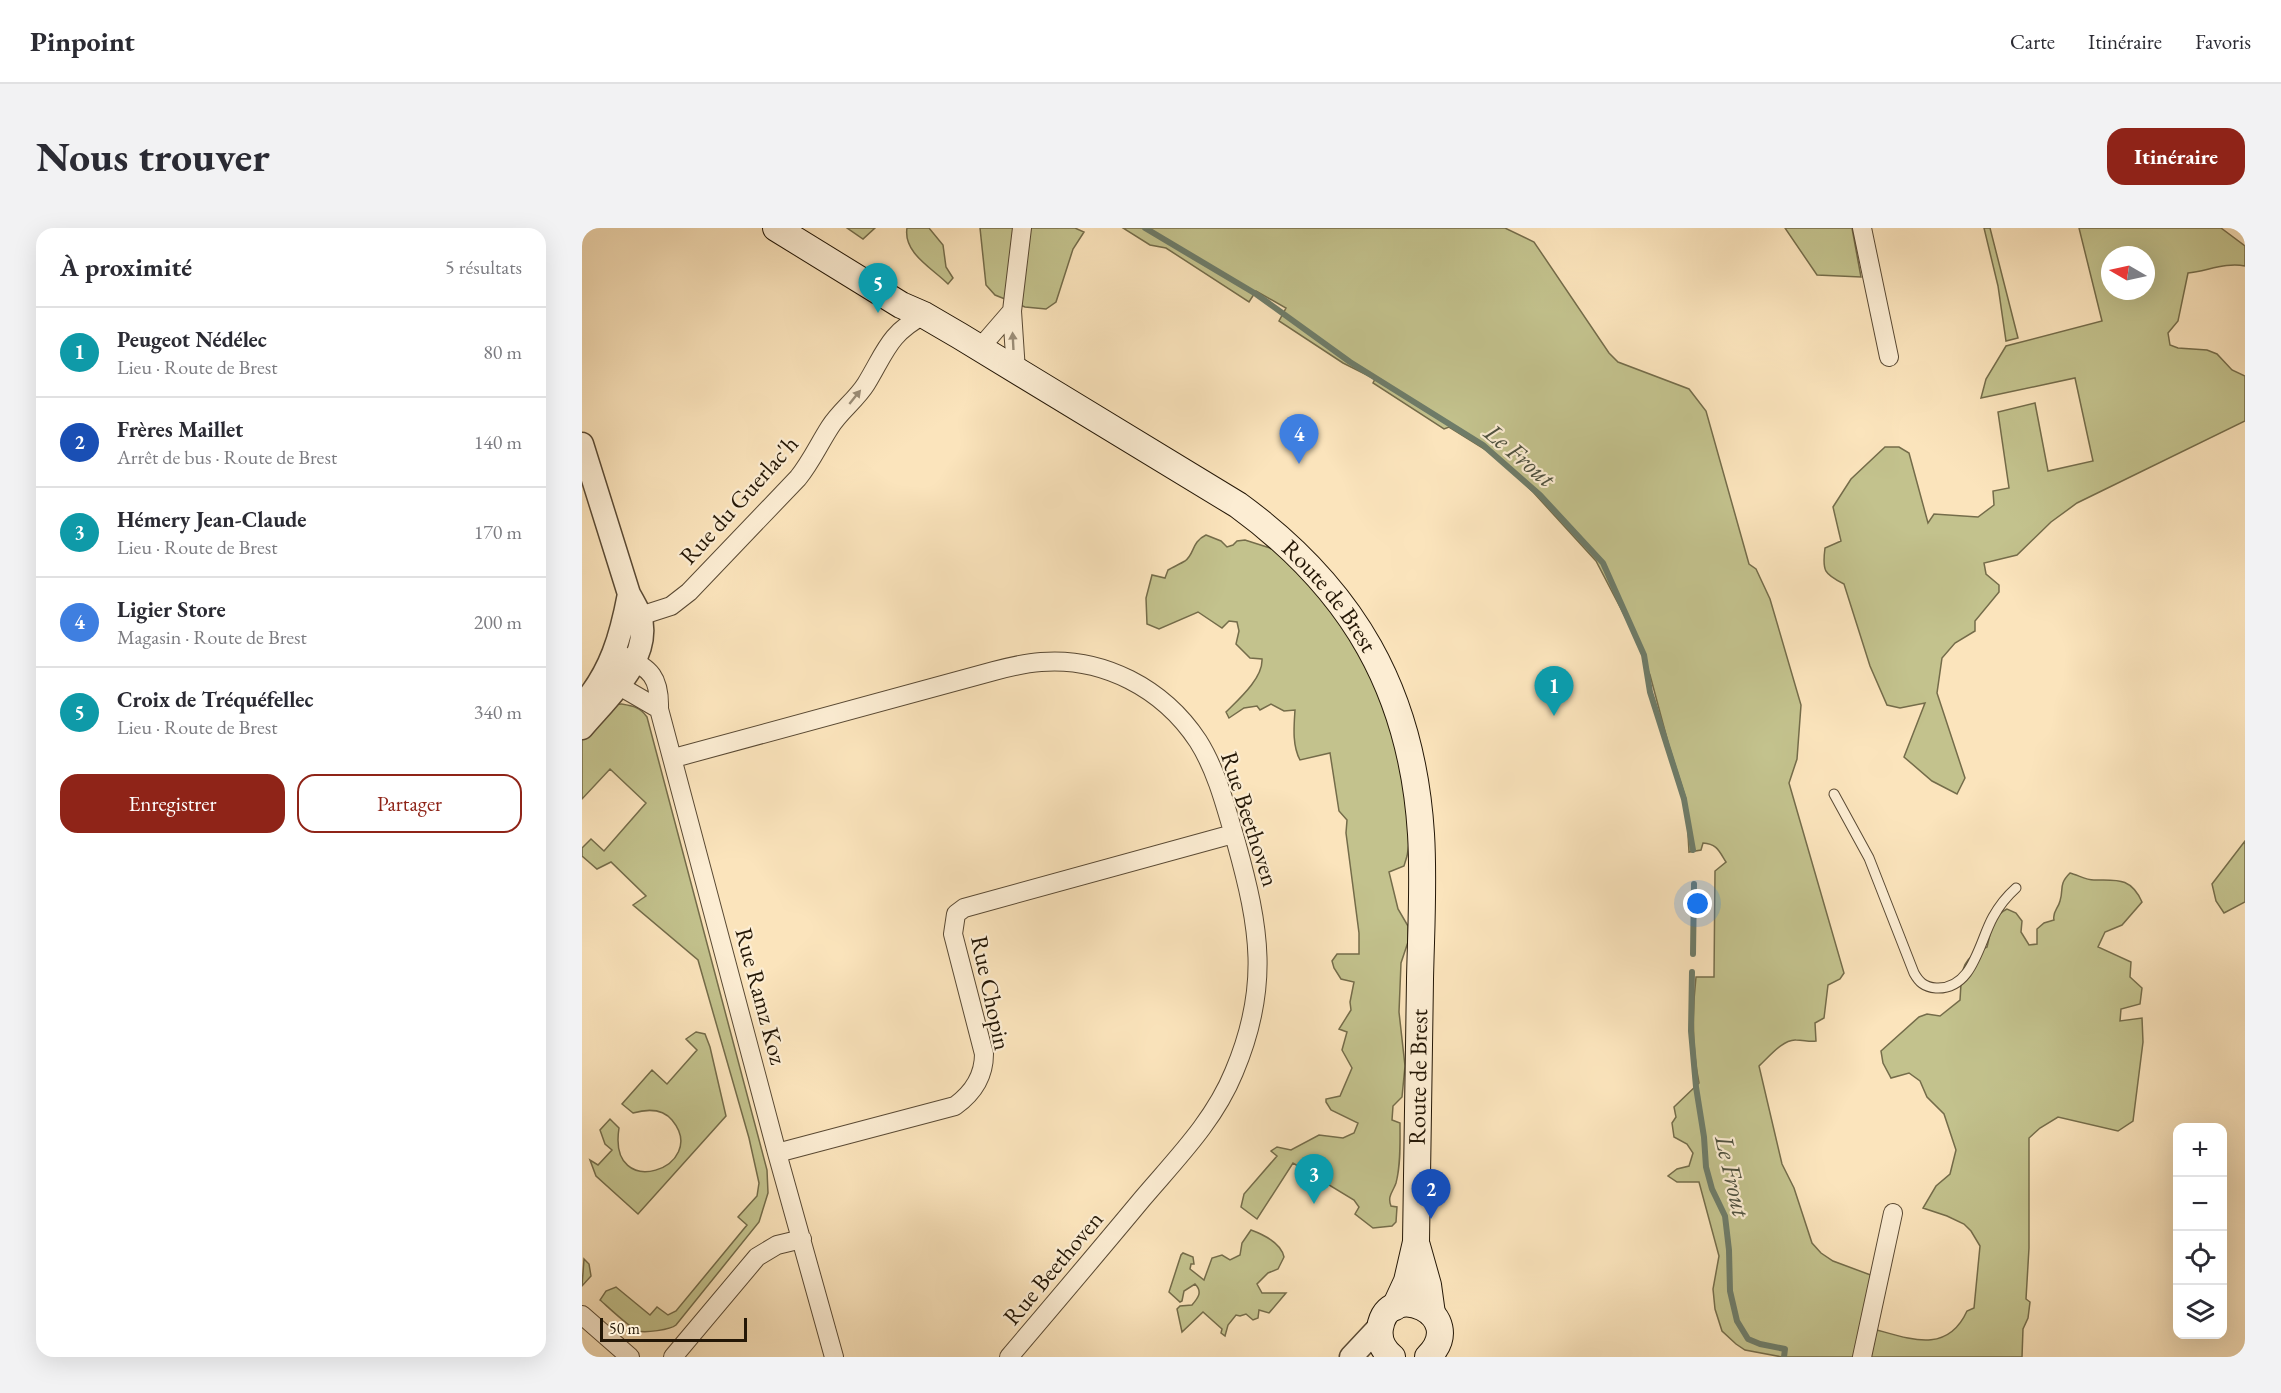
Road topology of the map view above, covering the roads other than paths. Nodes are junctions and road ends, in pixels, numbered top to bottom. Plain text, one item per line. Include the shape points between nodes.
1 (776, 228) edge
2 (1022, 228) edge
3 (1862, 228) edge
4 (1012, 311) junction
5 (924, 315) junction
6 (980, 348) junction
7 (1889, 357) dead end
8 (1016, 371) junction
9 (582, 444) edge
10 (629, 594) junction
11 (640, 616) junction
12 (625, 656) junction
13 (611, 681) junction
14 (582, 705) edge
15 (659, 709) junction
16 (582, 728) edge
17 (674, 758) junction
18 (1834, 794) dead end
19 (1233, 834) junction
20 (2016, 888) dead end
21 (777, 1153) junction
22 (1893, 1213) dead end
23 (802, 1239) junction
24 (1416, 1242) junction
25 (582, 1315) edge
26 (1387, 1316) junction
27 (1441, 1335) edge
28 (630, 1357) edge
29 (673, 1357) edge
30 (834, 1357) edge
31 (1009, 1357) edge
32 (1351, 1357) edge
33 (1392, 1357) edge
34 (1428, 1357) edge
35 (1862, 1357) edge

1 - 5 main road, Route de Brest via 901,305
2 - 4 street
3 - 7 street
4 - 6 street
8 -> 4 street
5 - 6 main road, Route de Brest
11 -> 5 street, Rue du Guerlac'h via 671,606 688,592 798,478 836,419 865,385 894,336
6 - 8 main road, Route de Brest
8 - 24 main road, Route de Brest via 1249,513 1327,587 1361,632 1382,670 1408,752 1420,832
9 - 10 street
10 - 11 street
10 - 12 street
11 - 12 street via 641,635
12 - 13 street
12 - 15 street, Rue Ramz Koz via 646,668 655,679
13 - 14 street
13 - 15 street
13 - 16 street
15 - 17 street, Rue Ramz Koz
17 - 19 street, Rue Beethoven via 1021,665 1070,662 1105,669 1136,682 1180,718 1210,765
17 - 21 street, Rue Ramz Koz
18 - 20 lane via 1869,858 1914,973 1926,986 1943,988 1965,975 1993,916
19 - 21 street, Rue Chopin via 964,908 956,914 953,934 984,1054 981,1073 972,1091 956,1106
19 - 31 street, Rue Beethoven via 1250,892 1259,954 1253,1018 1233,1075 1196,1136
21 - 23 street, Rue Ramz Koz
22 - 35 street
23 - 29 street via 777,1245 757,1257
23 - 30 street, Rue Ramz Koz
24 - 26 main road, Route de Brest via 1407,1281
24 - 27 main road, Route de Brest
25 - 28 street
26 - 27 main road via 1411,1303 1419,1305
26 - 32 street
26 - 33 main road via 1379,1336
27 - 34 main road

